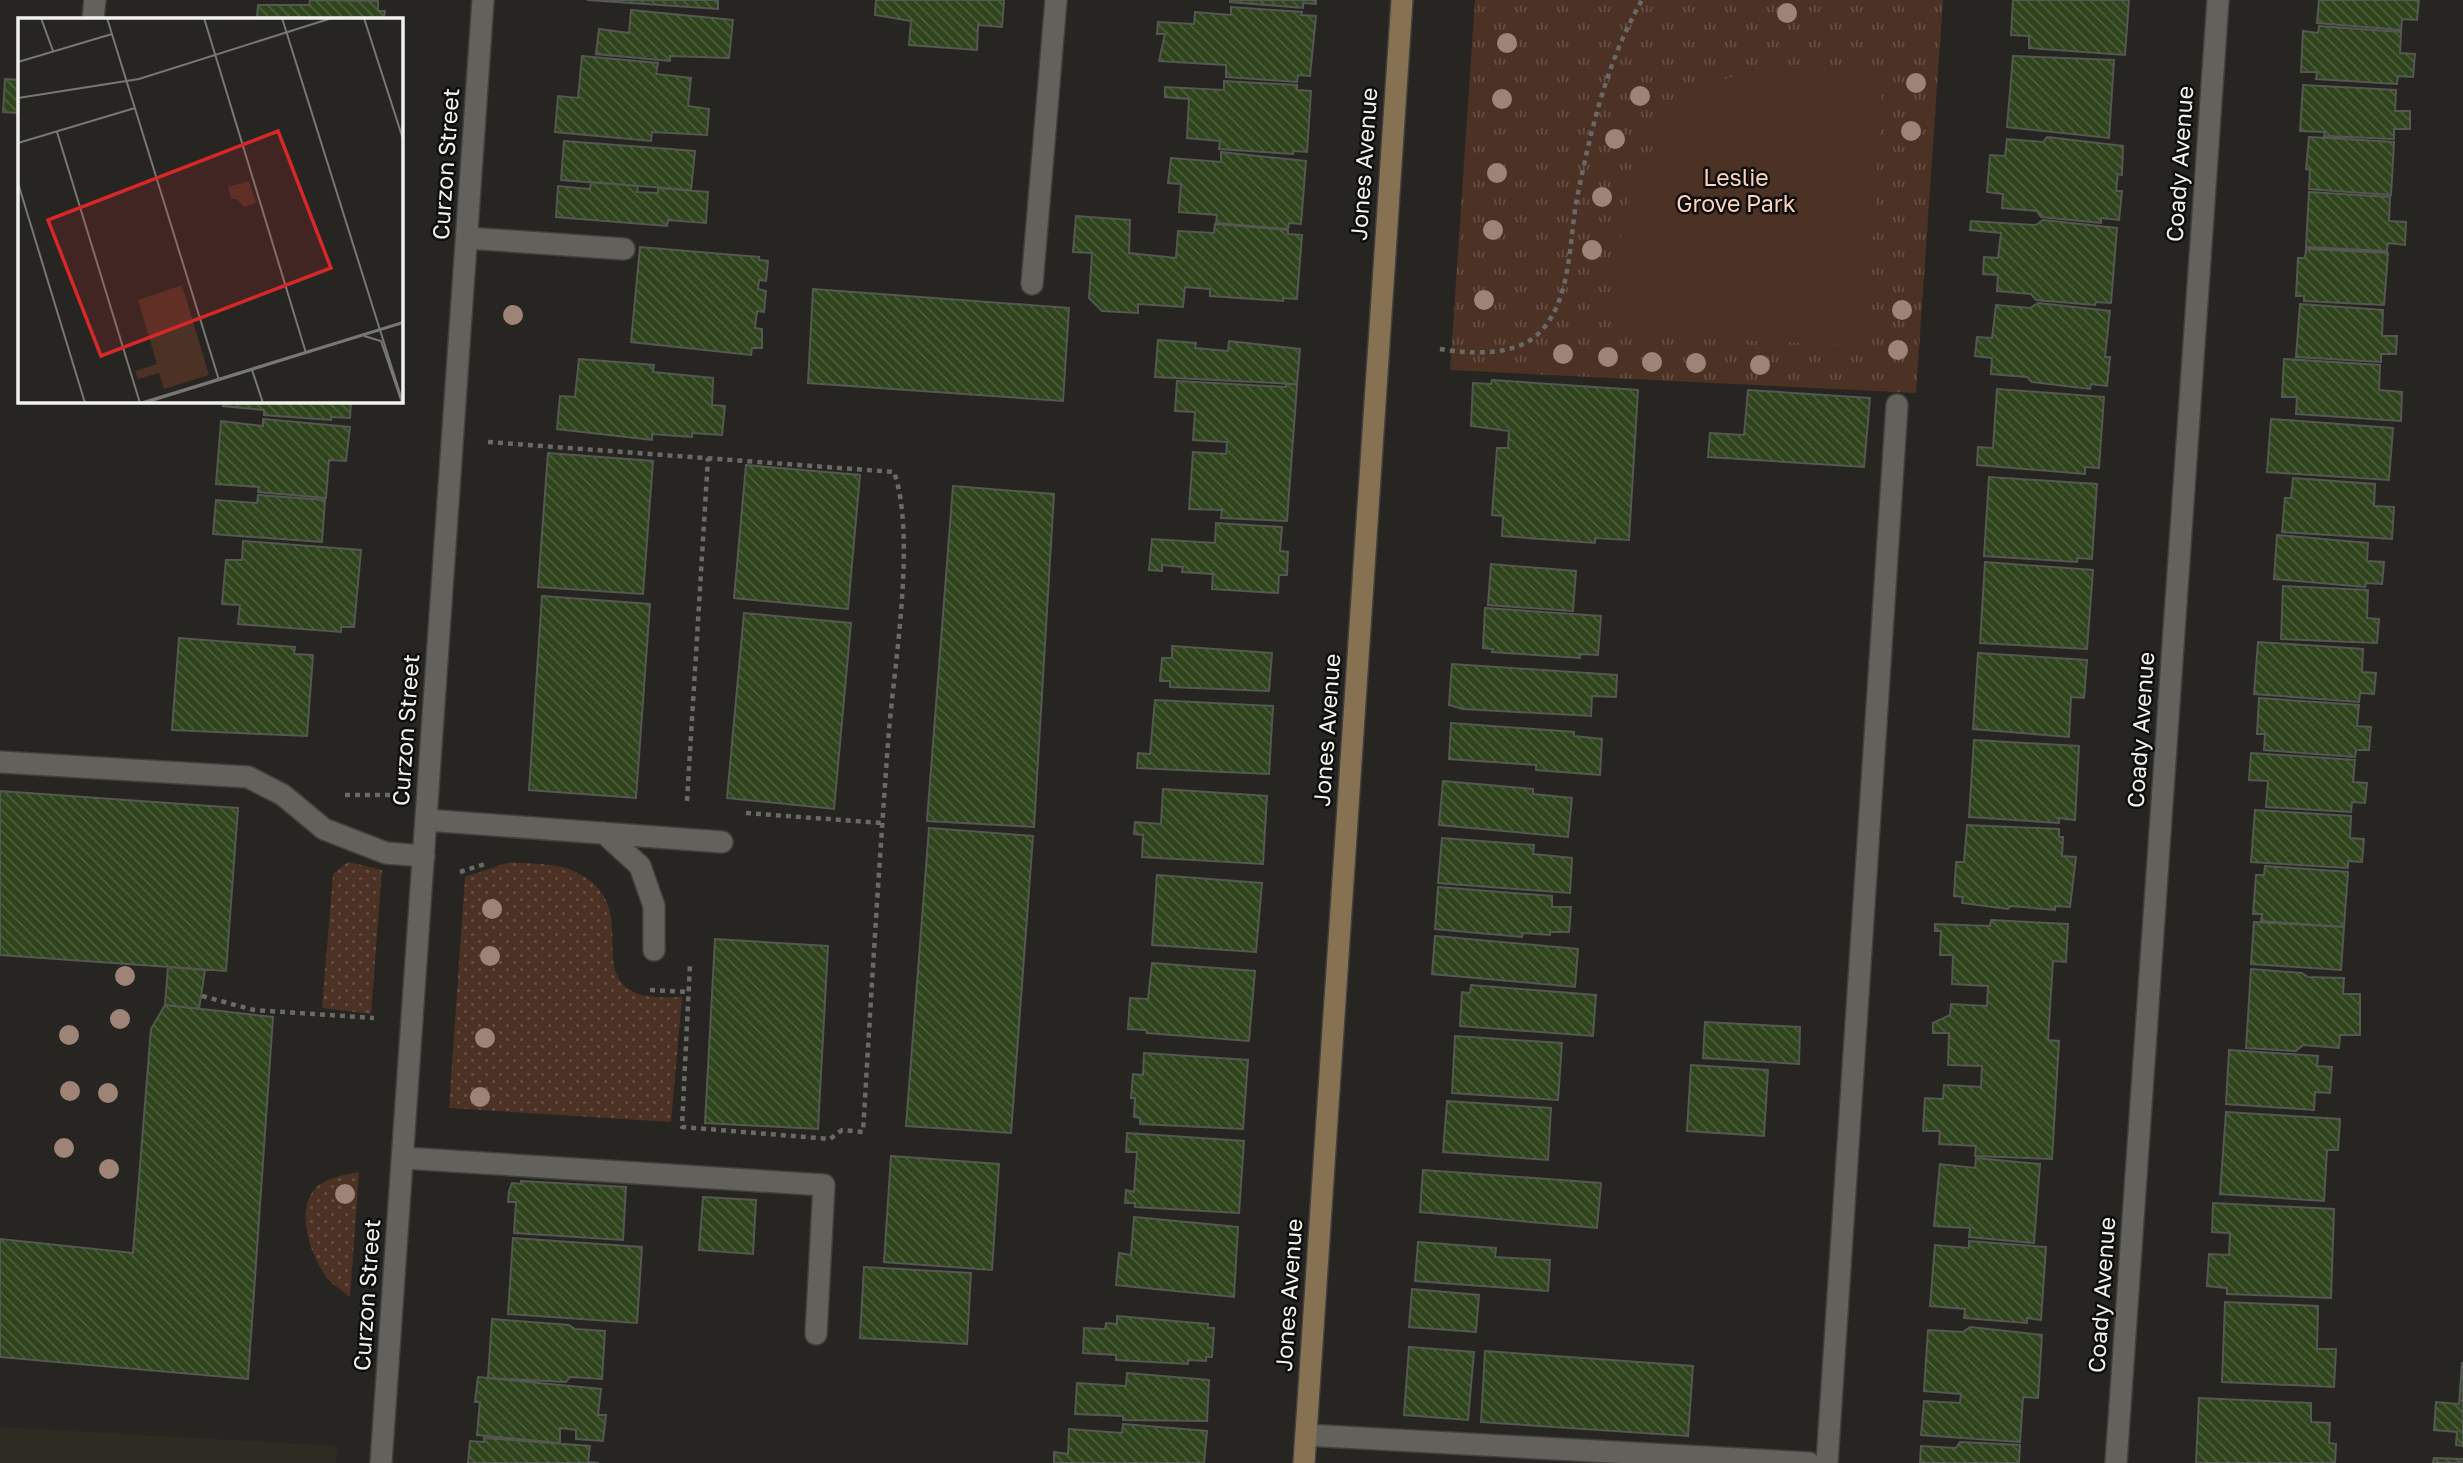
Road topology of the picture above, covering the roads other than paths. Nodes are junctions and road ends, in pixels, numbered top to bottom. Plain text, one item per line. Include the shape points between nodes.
1 (95, 0) edge
2 (483, 0) edge
3 (1056, 0) edge
4 (1402, 0) edge
5 (2218, 0) edge
6 (93, 18) edge
7 (467, 238) junction
8 (624, 249) dead end
9 (1032, 284) dead end
10 (1896, 405) dead end
11 (0, 762) edge
12 (427, 810) junction
13 (604, 833) junction
14 (722, 842) dead end
15 (424, 856) junction
16 (654, 950) dead end
17 (404, 1158) junction
18 (816, 1334) dead end
19 (1306, 1435) junction
20 (381, 1463) edge
21 (1304, 1463) edge
22 (1809, 1463) edge
23 (1827, 1463) edge
24 (2116, 1463) edge

1 - 6 street
2 - 7 street, Curzon Street
3 - 9 street
4 - 19 street, Jones Avenue
5 - 24 street, Coady Avenue
7 - 8 street
7 - 12 street, Curzon Street
10 - 23 street
11 - 15 street via 248,777 283,795 324,829 386,853
12 - 13 street
12 - 15 street, Curzon Street
13 - 14 street
13 - 16 street via 640,866 654,906
15 - 17 street, Curzon Street
17 - 18 street via 824,1185
17 - 20 street, Curzon Street
19 - 21 street, Jones Avenue
19 - 22 street

